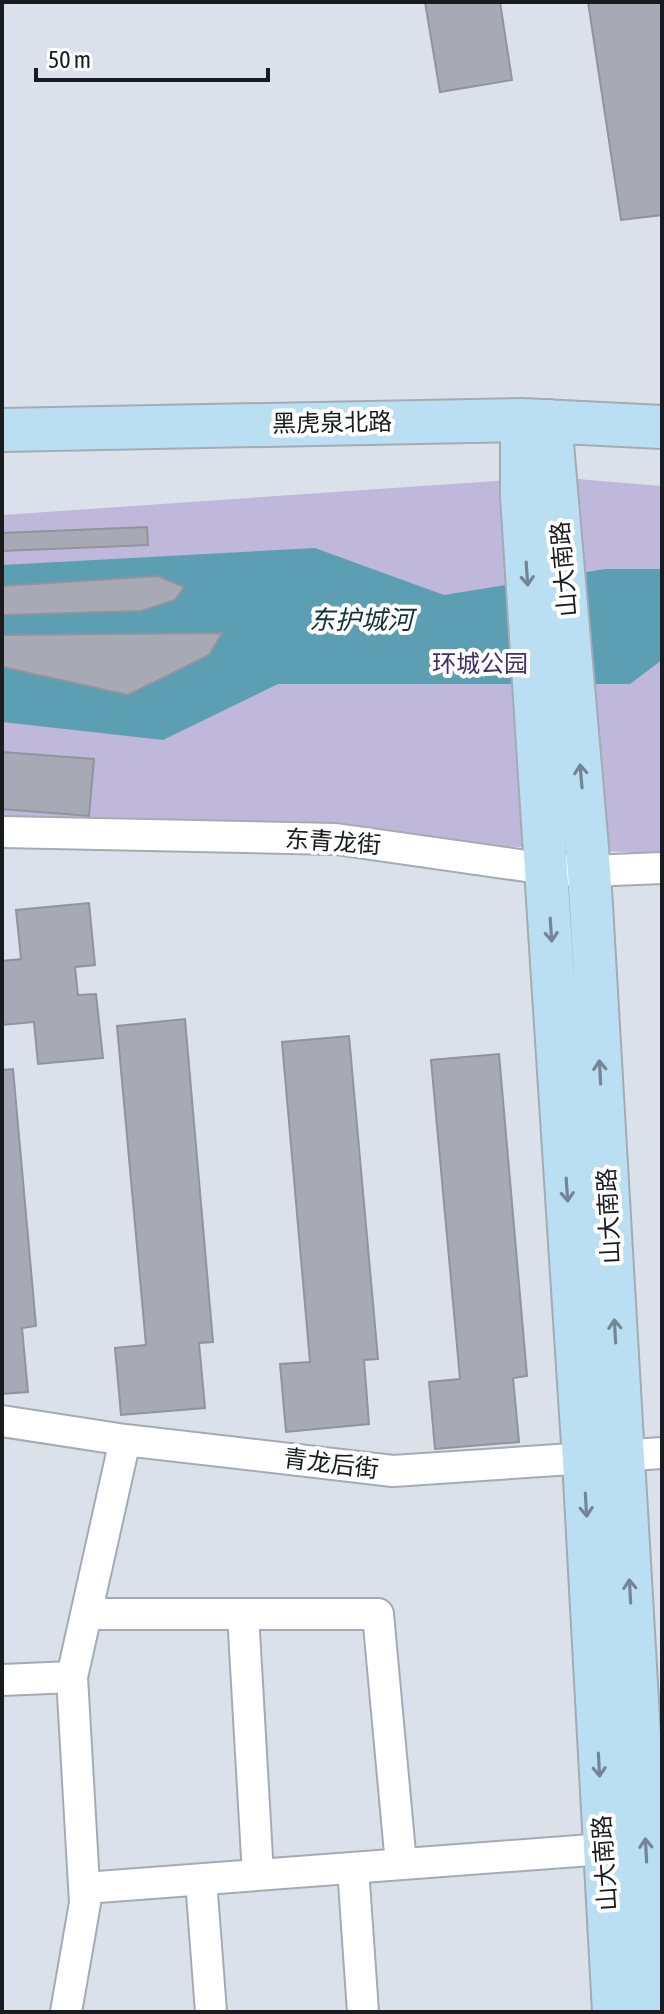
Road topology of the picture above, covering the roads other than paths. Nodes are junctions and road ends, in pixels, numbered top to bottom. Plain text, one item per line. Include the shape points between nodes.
1 (536, 420) junction
2 (662, 427) edge
3 (2, 430) edge
4 (2, 832) edge
5 (567, 862) junction
6 (662, 868) edge
7 (2, 1421) edge
8 (125, 1440) junction
9 (623, 1457) edge
10 (86, 1614) junction
11 (243, 1614) junction
12 (72, 1677) junction
13 (2, 1680) edge
14 (604, 1849) junction
15 (401, 1864) junction
16 (353, 1868) junction
17 (258, 1875) junction
18 (201, 1880) junction
19 (85, 1888) junction
20 (656, 1917) edge
21 (66, 2012) edge
22 (211, 2012) edge
23 (363, 2012) edge
24 (614, 2012) edge
25 (655, 2012) edge

1 - 2 main road, 黑虎泉北路
1 - 3 main road, 黑虎泉北路
1 - 5 main road, 山大南路 via 551,468 540,494
4 - 5 street, 东青龙街 via 336,839
5 - 6 street, 东青龙街
5 - 9 main road, 山大南路
7 - 8 street, 青龙后街
8 - 9 street, 青龙后街 via 393,1471
8 - 10 street
9 -> 14 main road, 山大南路
20 -> 9 main road, 山大南路
10 - 11 street
10 - 12 street
11 - 15 street via 378,1614
11 - 17 street
12 - 13 street
12 - 19 street
14 - 15 street
14 - 24 main road, 山大南路
15 - 16 street
16 - 17 street
16 - 23 street
17 - 18 street
18 - 19 street
18 - 22 street
19 - 21 street
20 - 25 main road, 山大南路

